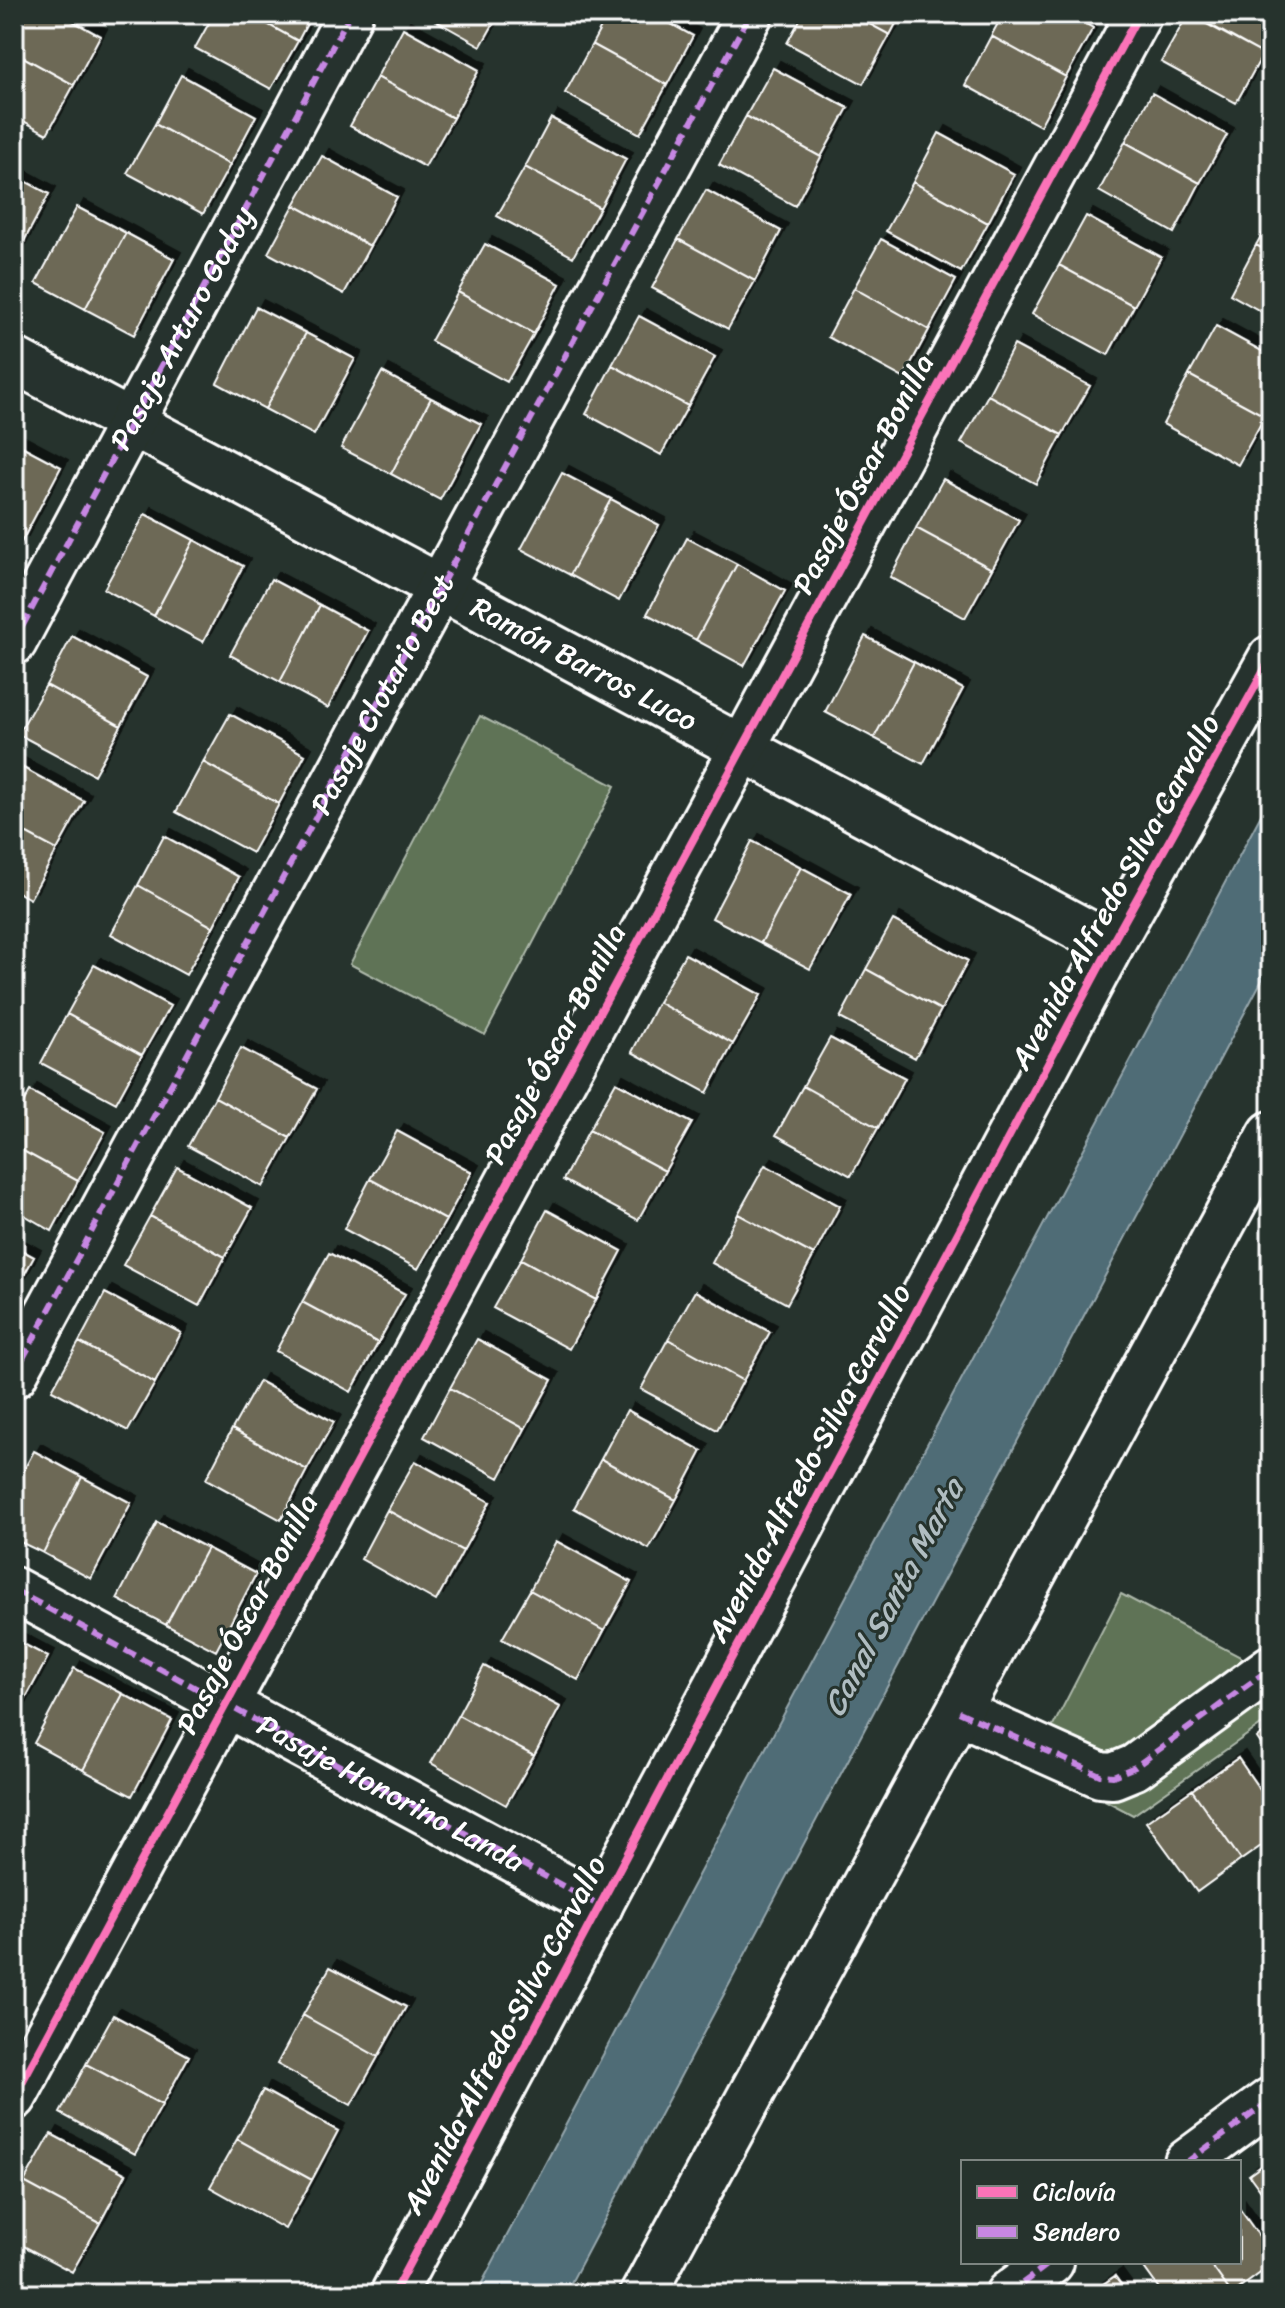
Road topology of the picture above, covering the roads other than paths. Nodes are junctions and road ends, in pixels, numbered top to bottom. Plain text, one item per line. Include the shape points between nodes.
1 (350, 14) edge
2 (750, 14) edge
3 (1139, 14) edge
4 (14, 360) edge
5 (132, 422) junction
6 (440, 587) junction
7 (14, 642) edge
8 (1271, 658) edge
9 (742, 748) junction
10 (1111, 945) junction
11 (1271, 1134) edge
12 (14, 1375) edge
13 (14, 1590) edge
14 (1271, 1668) edge
15 (225, 1704) junction
16 (959, 1712) junction
17 (600, 1906) junction
18 (14, 2097) edge
19 (1271, 2100) edge
20 (1190, 2160) edge
21 (1048, 2264) edge
22 (393, 2294) edge
23 (643, 2294) edge
24 (1008, 2294) edge

1 - 5 street, Pasaje Arturo Godoy
2 - 6 street, Pasaje Clotario Best
3 - 9 street, Pasaje Óscar Bonilla
4 - 5 street, Ramón Barros Luco
5 - 6 street, Ramón Barros Luco
5 - 7 street, Pasaje Arturo Godoy
6 - 9 street, Ramón Barros Luco
6 - 12 street, Pasaje Clotario Best
8 - 10 street, Avenida Alfredo Silva Carvallo
9 - 10 street, Ramón Barros Luco
9 - 15 street, Pasaje Óscar Bonilla
10 - 17 street, Avenida Alfredo Silva Carvallo
11 - 16 street
13 - 15 street, Pasaje Honorino Landa
14 - 16 street via 1135,1767 1113,1776 1088,1770
15 - 17 street, Pasaje Honorino Landa
15 - 18 street, Pasaje Óscar Bonilla
16 - 23 street
17 - 22 street, Avenida Alfredo Silva Carvallo
19 - 20 street
21 - 24 street

